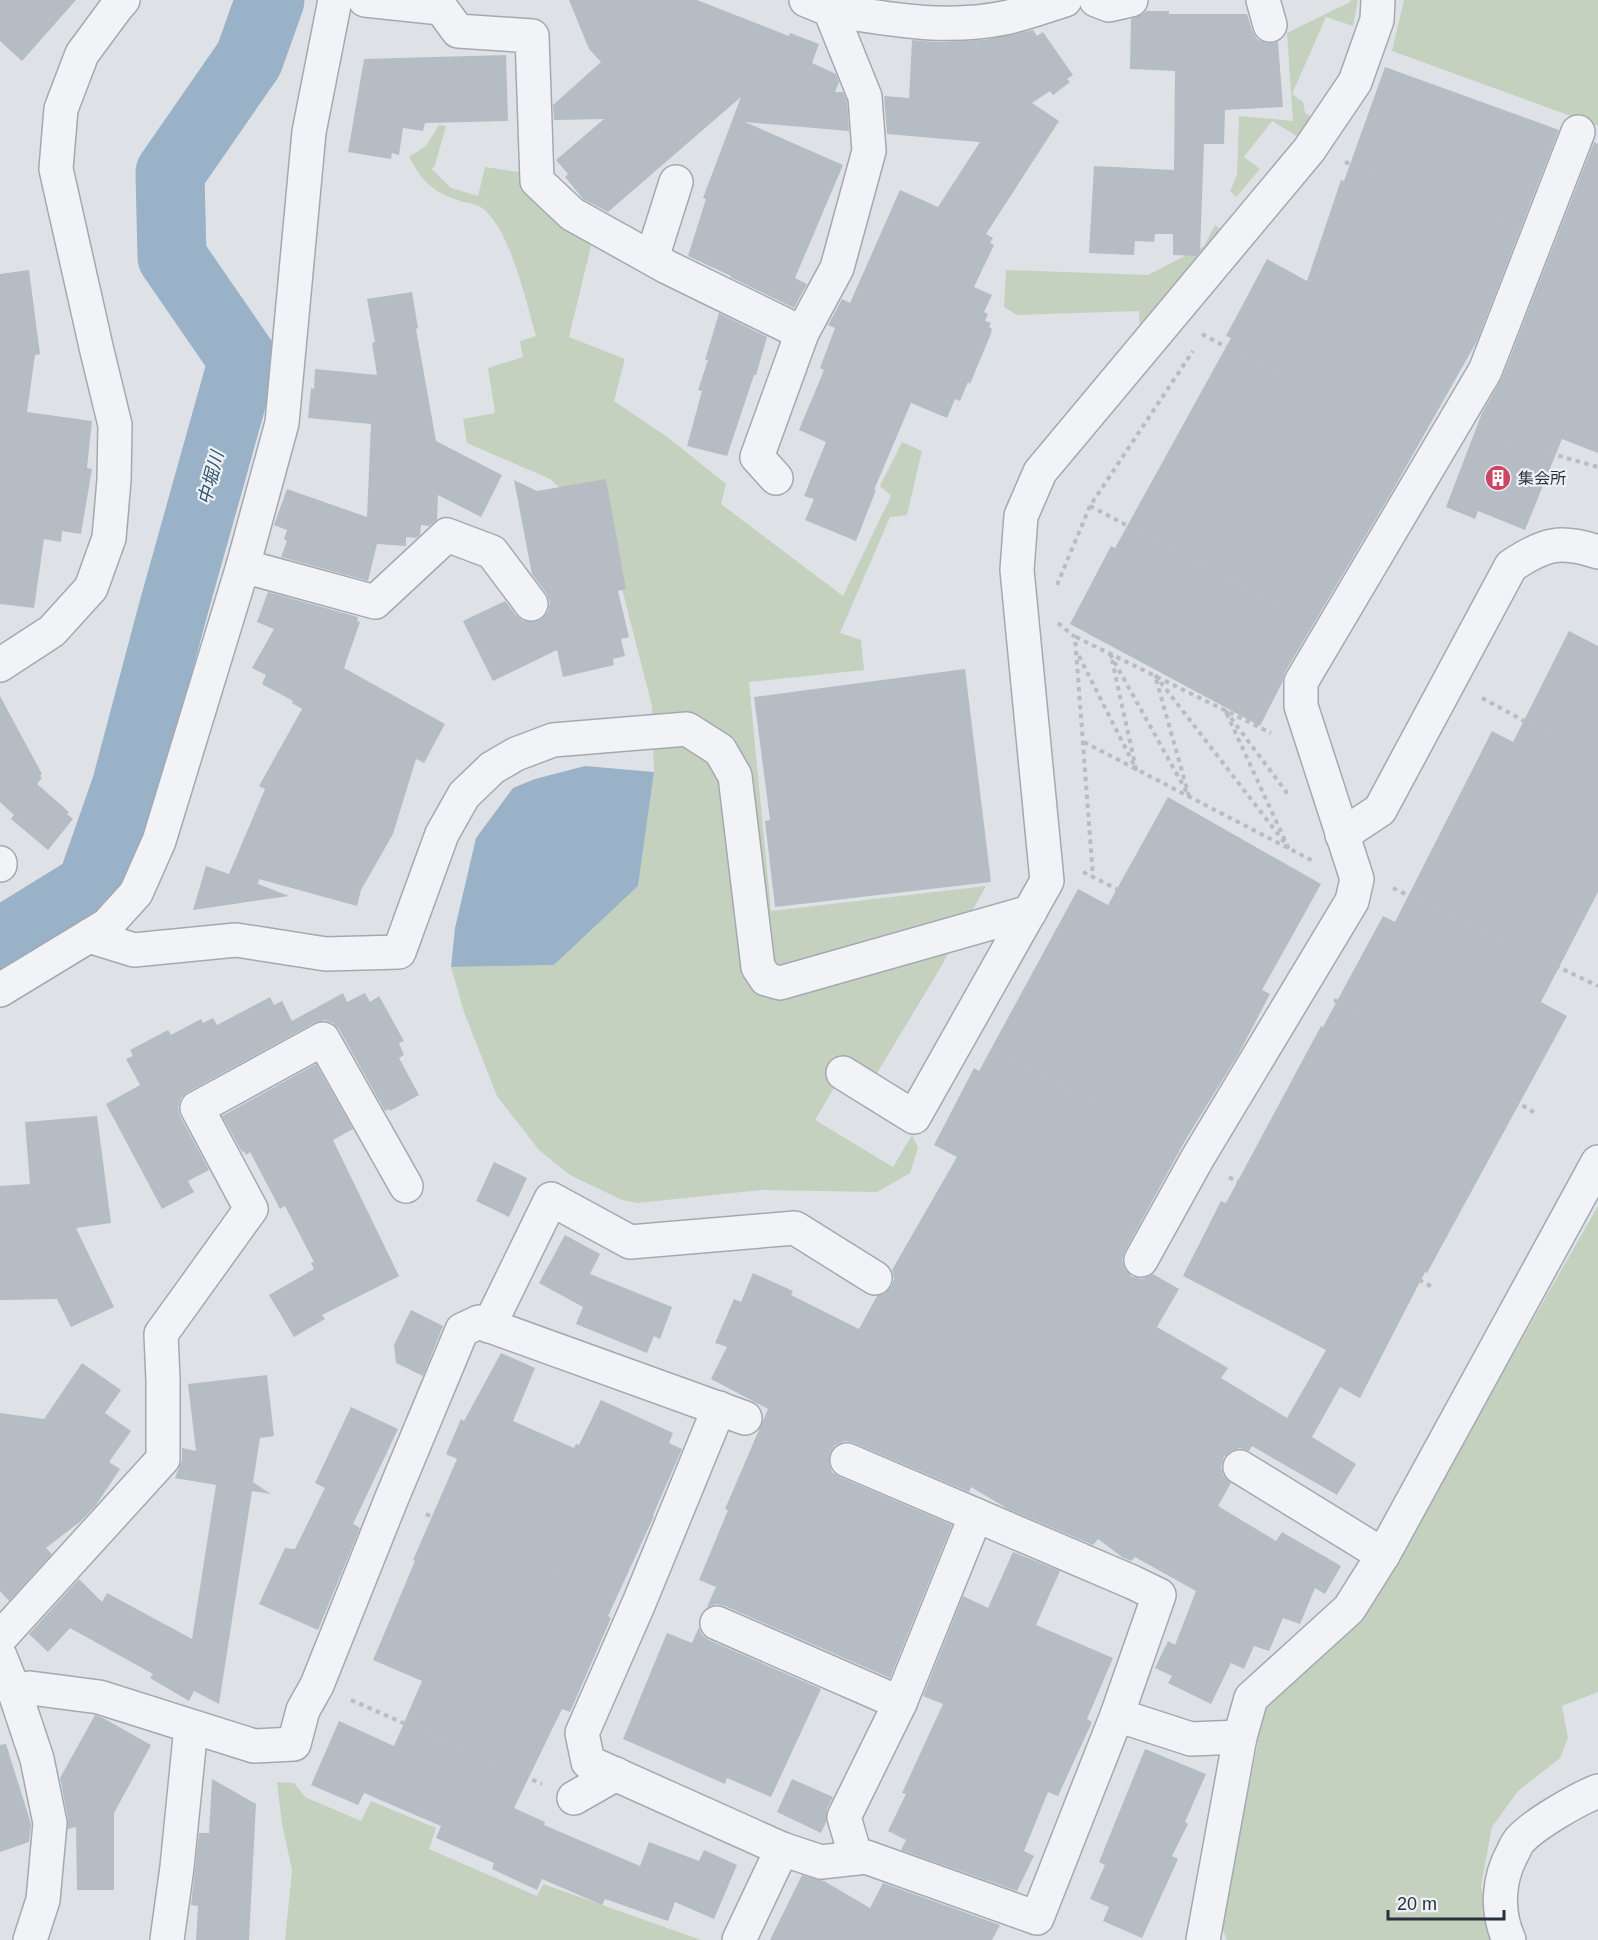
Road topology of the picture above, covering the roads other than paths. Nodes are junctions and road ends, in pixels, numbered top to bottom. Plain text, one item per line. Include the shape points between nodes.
1 (123, 0) edge
2 (335, 0) edge
3 (365, 0) edge
4 (1065, 0) edge
5 (1096, 0) edge
6 (1131, 0) edge
7 (1378, 0) edge
8 (818, 5) edge
9 (1578, 132) dead end
10 (676, 182) dead end
11 (652, 258) junction
12 (802, 333) junction
13 (776, 478) dead end
14 (1598, 552) edge
15 (243, 566) junction
16 (531, 604) dead end
17 (0, 665) edge
18 (1342, 835) junction
19 (1030, 912) junction
20 (89, 936) junction
21 (0, 990) edge
22 (843, 1073) dead end
23 (1598, 1162) edge
24 (406, 1186) dead end
25 (1141, 1260) dead end
26 (875, 1278) dead end
27 (489, 1326) junction
28 (848, 1460) road end
29 (1240, 1467) dead end
30 (976, 1515) junction
31 (1383, 1556) junction
32 (717, 1623) dead end
33 (0, 1638) edge
34 (0, 1656) edge
35 (15, 1693) junction
36 (900, 1703) junction
37 (1117, 1715) junction
38 (191, 1726) junction
39 (1240, 1737) junction
40 (616, 1774) junction
41 (1597, 1791) edge
42 (574, 1798) road end
43 (782, 1849) junction
44 (856, 1858) junction
45 (1035, 1933) edge
46 (30, 1940) edge
47 (167, 1940) edge
48 (739, 1940) edge
49 (1203, 1940) edge
50 (1509, 1940) edge

1 - 17 street via 82,54 61,109 56,169 115,425 109,538 91,588 52,631
2 - 15 street via 309,132 282,423
3 - 11 street via 441,8 458,31 532,36 537,181 572,214
4 - 8 street via 1003,18 956,24 910,23
5 - 6 street via 1109,5
7 - 19 street via 1377,21 1355,82 1310,150 1040,472 1021,516 1017,570 1047,881
8 - 12 street via 865,97 869,151 837,268
9 - 18 street via 1485,371 1301,682 1301,706
10 - 11 street
11 - 12 street
12 - 13 street via 758,457
14 - 18 street via 1557,544 1534,550 1511,566 1380,810
15 - 16 street via 375,602 447,535 492,552
15 - 20 street via 159,841 136,893 108,925
18 - 25 street via 1354,877 1352,901
19 - 20 street via 780,983 766,979 758,968 735,776 720,750 687,729 554,740 492,768 464,795 442,834 399,952 326,954 236,940 134,950
19 - 22 street via 914,1117
20 - 21 street
23 - 31 street
24 - 33 street via 323,1039 197,1108 251,1209 161,1334 163,1459
26 - 27 street via 795,1228 630,1242 551,1199
27 - 38 street via 479,1322 462,1330 326,1689 303,1710 294,1744 254,1746
27 - 40 street via 732,1413 582,1733 588,1762
28 - 30 street
29 - 31 street
30 - 36 street
30 - 37 street via 1159,1595
31 - 39 street via 1349,1609 1251,1698
32 - 36 street
34 - 35 street
35 - 38 street via 30,1688 99,1697
35 - 46 street via 37,1758 50,1823 44,1900
36 - 44 street via 844,1816
37 - 39 street via 1191,1739
37 - 45 street
38 - 47 street
39 - 49 street
40 - 42 street
40 - 43 street
41 - 50 street via 1520,1840 1506,1865 1500,1893 1503,1927
43 - 44 street via 821,1862
43 - 48 street
44 - 45 street via 866,1857

